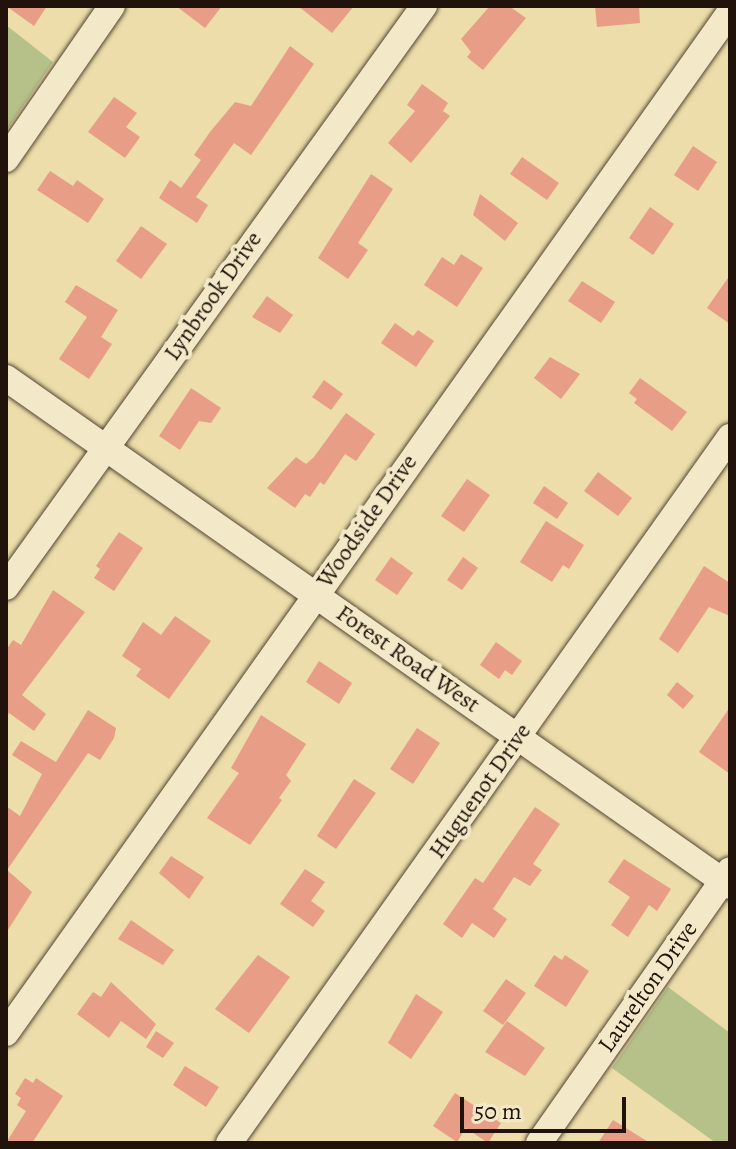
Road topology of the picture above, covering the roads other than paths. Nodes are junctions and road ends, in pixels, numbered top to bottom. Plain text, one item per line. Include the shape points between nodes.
1 (112, 6) edge
2 (424, 6) edge
3 (730, 12) edge
4 (6, 159) edge
5 (6, 378) edge
6 (730, 437) edge
7 (105, 447) junction
8 (6, 587) edge
9 (315, 593) junction
10 (518, 737) junction
11 (728, 879) edge
12 (6, 1033) edge
13 (229, 1143) edge
14 (539, 1143) edge

1 - 4 street
2 - 7 street, Lynbrook Drive
3 - 9 street, Woodside Drive
5 - 7 street, Forest Road West
6 - 10 street, Huguenot Drive
7 - 8 street, Lynbrook Drive
7 - 9 street, Forest Road West
9 - 10 street, Forest Road West
9 - 12 street, Woodside Drive
10 - 11 street, Forest Road West
10 - 13 street, Huguenot Drive
11 - 14 street, Laurelton Drive

